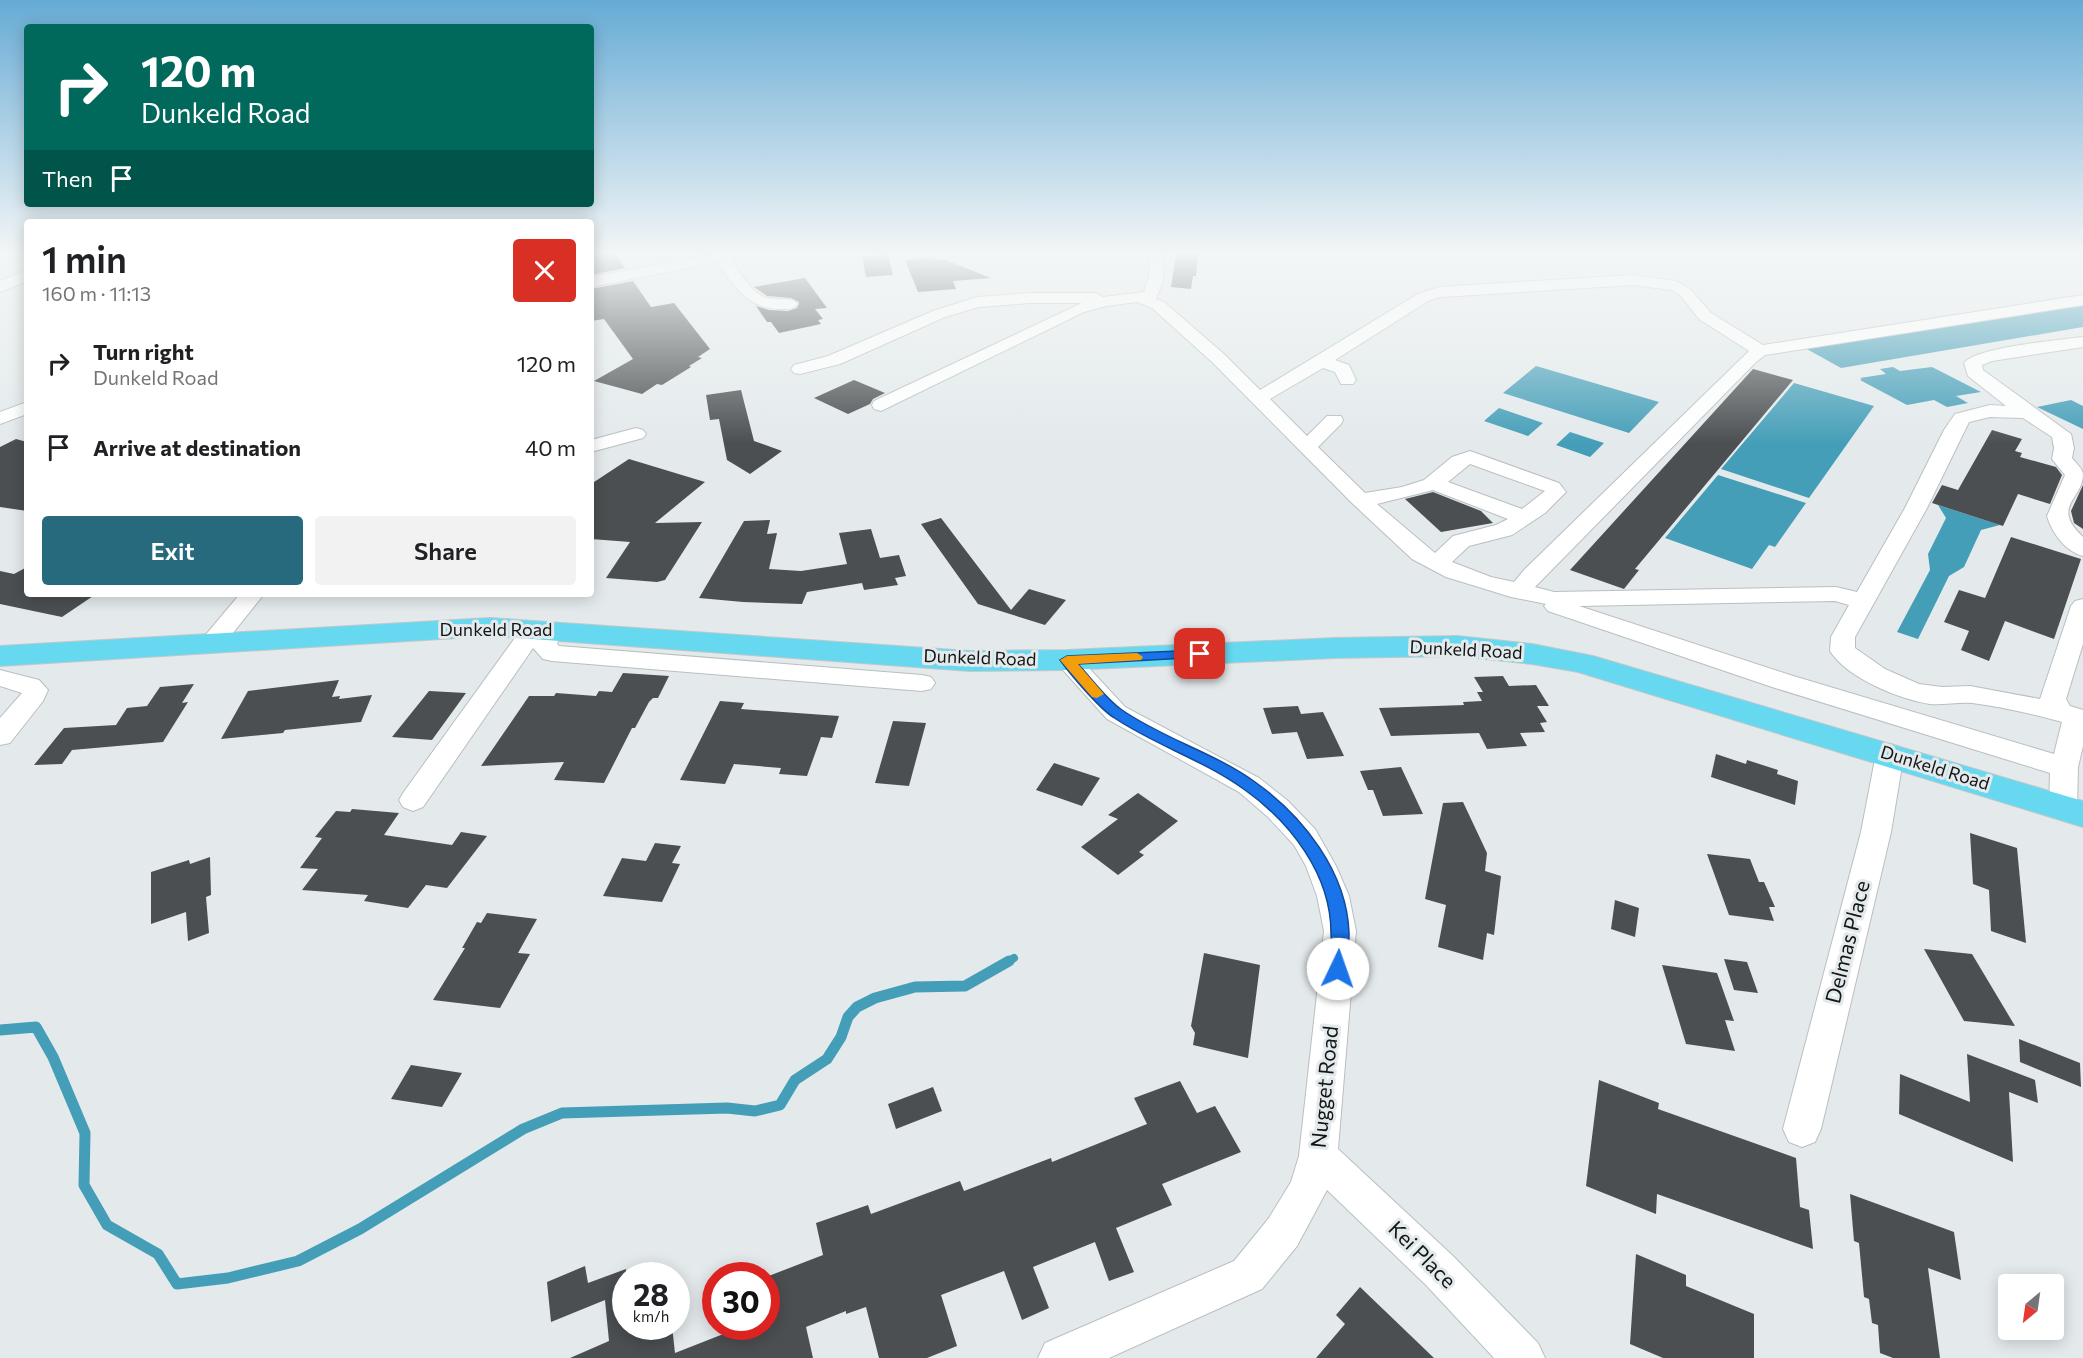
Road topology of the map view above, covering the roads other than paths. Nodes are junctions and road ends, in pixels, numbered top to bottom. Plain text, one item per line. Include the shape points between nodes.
1 (931, 317) edge
2 (1061, 317) edge
3 (1173, 317) edge
4 (1391, 317) edge
5 (1707, 317) edge
6 (1973, 317) edge
7 (2083, 342) edge
8 (1760, 351) junction
9 (1321, 361) junction
10 (800, 369) dead end
11 (1347, 380) dead end
12 (1260, 398) junction
13 (881, 405) dead end
14 (24, 409) edge
15 (2025, 412) junction
16 (0, 418) edge
17 (1334, 420) dead end
18 (636, 434) dead end
19 (594, 445) edge
20 (1308, 447) junction
21 (1433, 483) junction
22 (1360, 500) junction
23 (1523, 517) junction
24 (2083, 549) edge
25 (1436, 564) junction
26 (1484, 582) junction
27 (1519, 592) junction
28 (250, 597) edge
29 (1862, 601) junction
30 (2083, 606) edge
31 (542, 629) junction
32 (212, 643) junction
33 (1067, 660) junction
34 (0, 662) edge
35 (922, 683) dead end
36 (2073, 716) edge
37 (0, 736) edge
38 (1890, 754) junction
39 (2064, 767) junction
40 (413, 800) dead end
41 (2073, 811) edge
42 (1802, 1129) dead end
43 (1318, 1156) junction
44 (1060, 1358) edge
45 (1523, 1358) edge

1 - 10 street via 834,360
2 - 13 street
3 - 12 street
4 - 9 street
5 - 8 street
6 - 8 street
7 - 15 street via 1988,356 1973,363 1974,372
8 - 27 street
9 - 11 street via 1343,369
9 - 12 street
12 - 20 street
14 - 16 street
15 - 24 street via 2061,434 2062,459 2075,476 2058,516 2062,529
15 - 29 street via 1990,411 1962,418
17 - 20 street
18 - 19 street
20 - 22 street
21 - 22 street
21 - 23 street
21 - 23 street via 1461,459 1470,457 1552,487 1556,492
22 - 25 street
23 - 25 street via 1504,530 1461,541
25 - 26 street
26 - 27 street
26 - 39 street via 1781,681
27 - 29 street via 1554,599 1836,594
28 - 32 street
29 - 36 street via 1843,637 1842,651 1880,678 1916,692 1974,695
30 - 36 street via 2053,699
31 - 32 main road, Dunkeld Road via 456,628
31 - 33 main road, Dunkeld Road via 970,661
31 - 35 street via 544,645 552,652
31 - 40 street
32 - 34 main road, Dunkeld Road
33 - 38 main road, Dunkeld Road via 1457,646 1532,654 1633,677
33 - 43 street, Nugget Road via 1116,713 1249,785 1305,837 1321,866 1333,896 1340,931
34 - 37 street via 35,690
36 - 39 street
38 - 41 main road, Dunkeld Road
38 - 42 street, Delmas Place via 1876,832
39 - 41 street
43 - 44 street, Nugget Road via 1307,1191 1282,1232 1248,1275
43 - 45 street, Kei Place via 1440,1271

